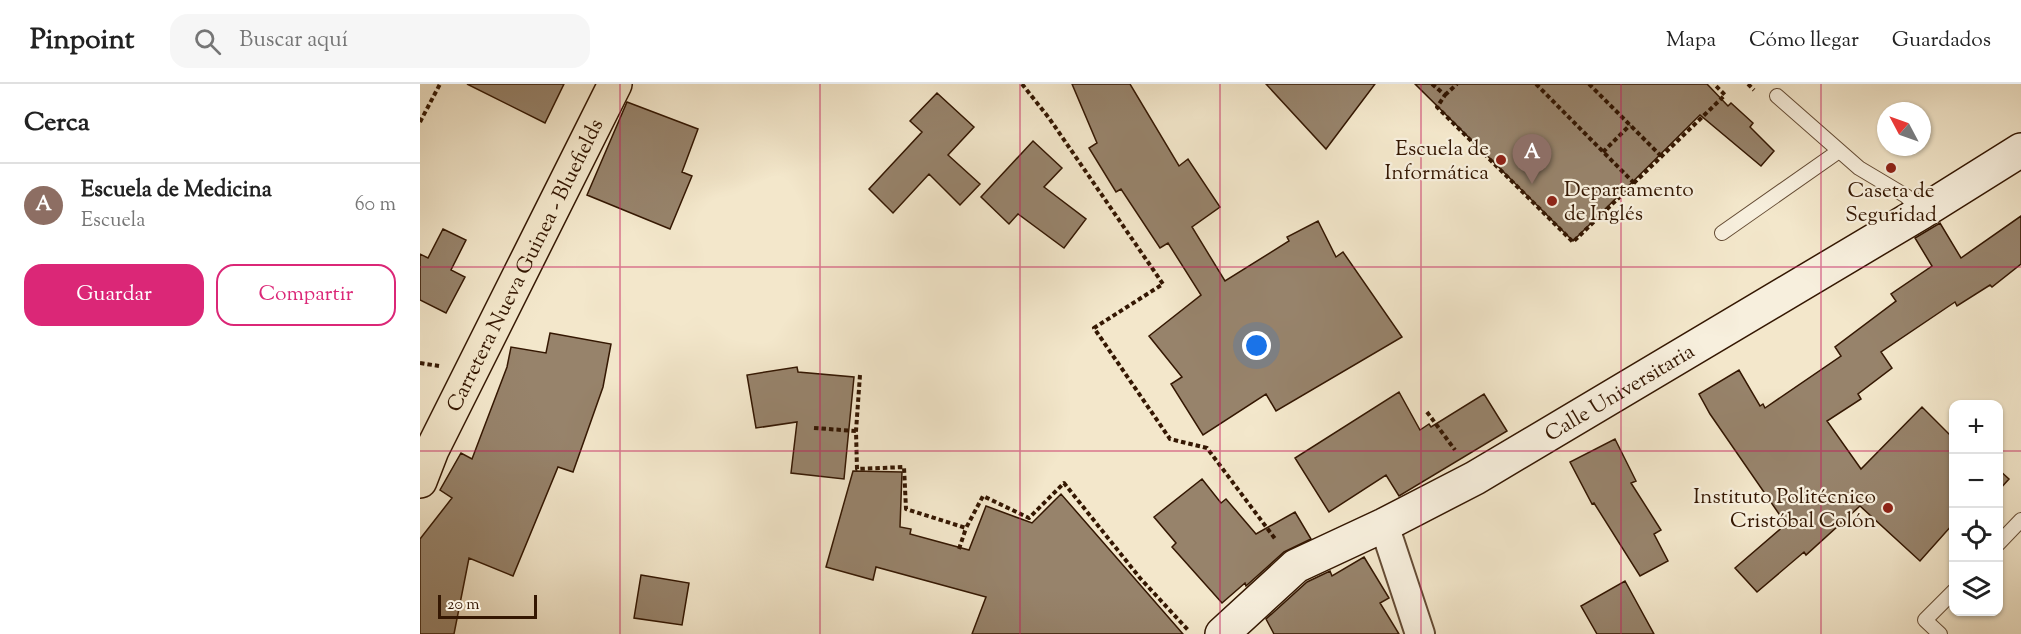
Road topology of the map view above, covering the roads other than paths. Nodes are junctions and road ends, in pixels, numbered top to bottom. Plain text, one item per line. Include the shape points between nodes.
1 (615, 84) edge
2 (1777, 96) dead end
3 (2021, 150) edge
4 (1839, 151) junction
5 (1922, 212) junction
6 (1722, 233) dead end
7 (420, 481) edge
8 (2021, 520) edge
9 (1384, 525) junction
10 (2003, 538) edge
11 (1949, 595) edge
12 (1222, 634) edge
13 (1420, 634) edge
14 (1940, 634) edge

1 - 7 highway, Carretera Nueva Guinea - Bluefields
2 - 4 lane
3 - 5 street, Calle Universitaria
4 - 5 lane via 1906,196
4 - 6 lane
5 - 9 street, Calle Universitaria via 1475,478
8 - 10 lane
9 - 12 street, Calle Universitaria via 1296,566
9 - 13 street
11 - 14 lane via 1925,620

